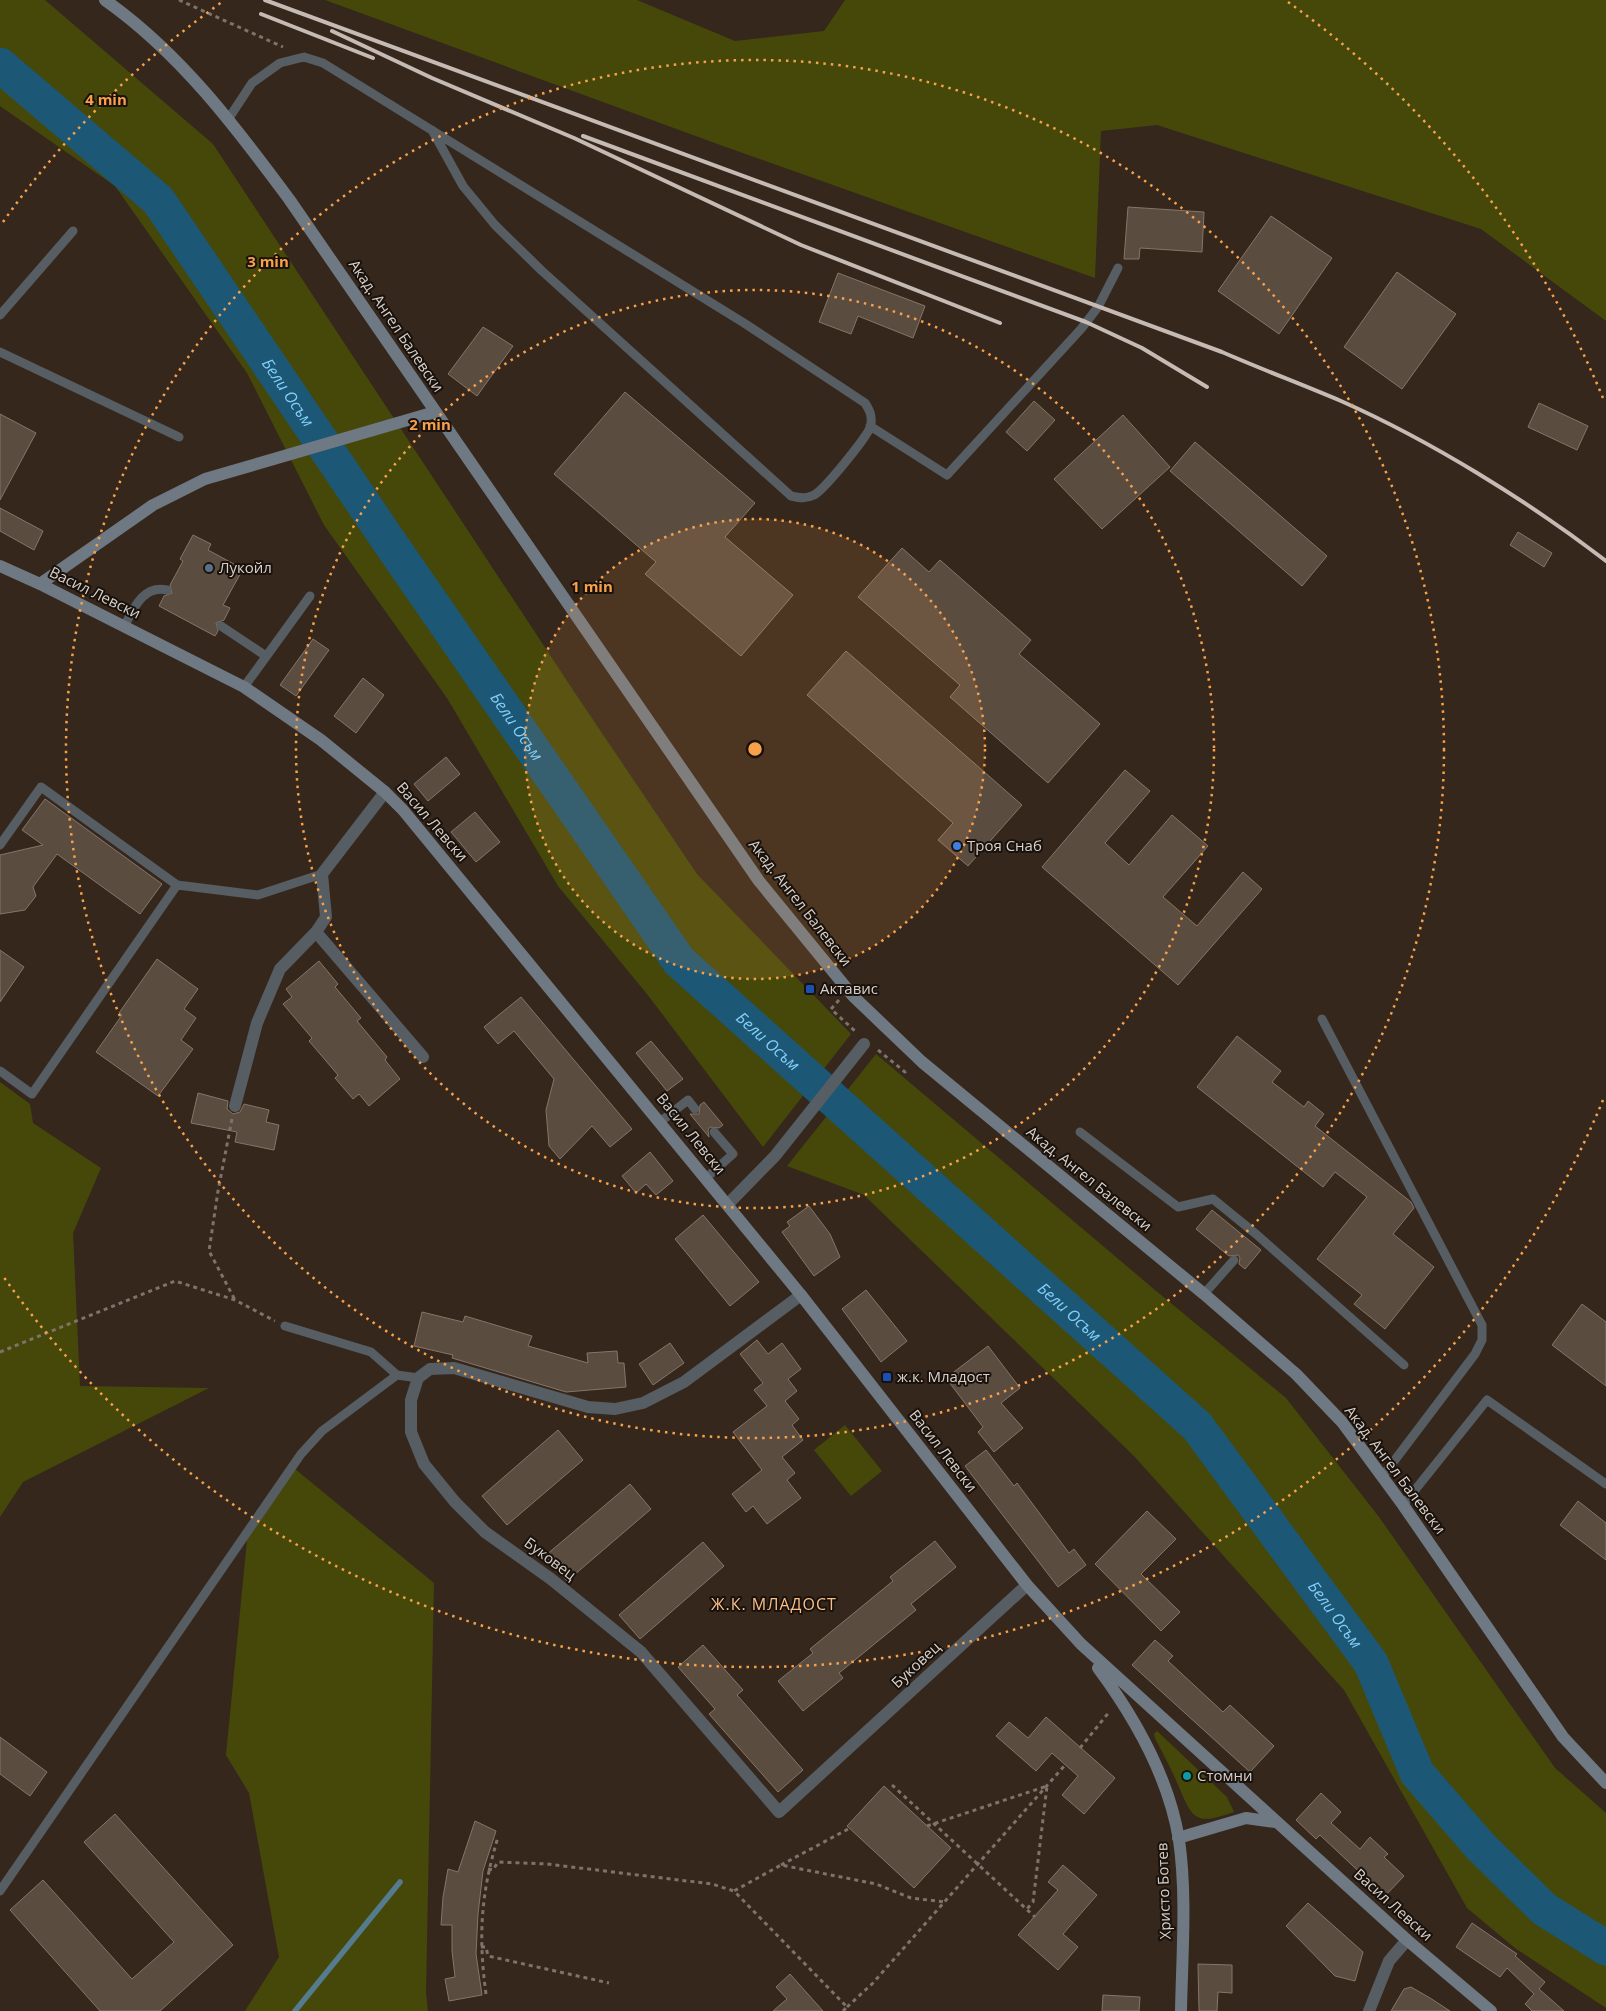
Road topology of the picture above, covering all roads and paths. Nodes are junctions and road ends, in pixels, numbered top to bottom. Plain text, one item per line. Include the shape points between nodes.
1 (105, 0) edge
2 (179, 0) edge
3 (304, 57) junction
4 (229, 118) junction
5 (432, 130) junction
6 (73, 231) dead end
7 (1118, 268) dead end
8 (0, 315) edge
9 (0, 352) edge
10 (435, 412) junction
11 (870, 426) junction
12 (179, 437) dead end
13 (0, 566) edge
14 (40, 584) junction
15 (167, 590) dead end
16 (310, 596) dead end
17 (125, 625) junction
18 (221, 626) dead end
19 (266, 656) junction
20 (244, 687) junction
21 (385, 792) junction
22 (0, 844) edge
23 (322, 874) junction
24 (177, 885) junction
25 (316, 932) junction
26 (830, 1009) dead end
27 (1322, 1019) dead end
28 (854, 1030) dead end
29 (864, 1044) dead end
30 (879, 1052) dead end
31 (423, 1057) dead end
32 (0, 1071) edge
33 (905, 1072) dead end
34 (235, 1106) joint
35 (695, 1109) dead end
36 (660, 1122) junction
37 (714, 1132) dead end
38 (1080, 1132) dead end
39 (706, 1178) junction
40 (728, 1204) junction
41 (1234, 1260) dead end
42 (801, 1294) junction
43 (1204, 1294) junction
44 (235, 1300) junction
45 (285, 1326) joint
46 (0, 1352) edge
47 (1404, 1365) dead end
48 (396, 1376) junction
49 (418, 1378) junction
50 (1382, 1477) junction
51 (1606, 1484) edge
52 (1403, 1506) junction
53 (1027, 1585) junction
54 (1080, 1644) junction
55 (1120, 1698) junction
56 (1080, 1748) dead end
57 (1065, 1765) dead end
58 (1606, 1783) edge
59 (892, 1785) dead end
60 (1047, 1786) junction
61 (1276, 1822) junction
62 (932, 1823) junction
63 (927, 1826) dead end
64 (850, 1828) dead end
65 (498, 1836) dead end
66 (1178, 1838) junction
67 (978, 1864) junction
68 (781, 1865) junction
69 (488, 1868) junction
70 (0, 1891) edge
71 (734, 1891) junction
72 (944, 1902) junction
73 (1026, 1909) junction
74 (1035, 1916) dead end
75 (1407, 1940) junction
76 (481, 1947) junction
77 (609, 1983) dead end
78 (486, 1994) dead end
79 (848, 2007) junction
80 (843, 2011) edge
81 (1181, 2011) edge
82 (1369, 2011) edge
83 (1491, 2011) edge

1 - 4 street, Акад. Ангел Балевски via 130,18 188,72
2 - 3 path
3 - 4 lane via 280,63 252,83
3 - 5 lane via 323,63
4 - 10 street, Акад. Ангел Балевски via 289,199
5 - 11 lane via 803,361 865,403 872,413
5 - 11 lane via 463,186 495,225 791,496 804,499 816,494 864,439
6 - 8 lane
7 - 11 lane via 1098,307 1081,329 947,475
9 - 12 lane
10 - 14 street via 206,479 153,505
10 - 43 street, Акад. Ангел Балевски via 758,881 853,996 922,1062
13 - 14 street, Васил Левски
14 - 17 street, Васил Левски
15 - 17 lane via 154,590 140,597
16 - 19 lane
17 - 20 street, Васил Левски
18 - 19 lane
19 - 20 lane
20 - 21 street, Васил Левски via 321,740
21 - 23 street
21 - 36 street, Васил Левски
22 - 24 lane via 41,787
23 - 24 lane via 258,894
23 - 25 street via 326,917
24 - 32 lane via 32,1094
25 - 31 street
25 - 34 street via 280,969 257,1023
26 - 28 path
27 - 50 lane via 1482,1325 1482,1340 1476,1354
29 - 40 street via 775,1156
30 - 33 path
34 - 44 path via 209,1251
35 - 36 lane via 688,1100
36 - 39 street, Васил Левски
37 - 39 lane via 733,1154
38 - 47 lane via 1178,1207 1213,1200
39 - 40 street, Васил Левски
40 - 42 street, Васил Левски
41 - 43 lane
42 - 49 street via 684,1382 643,1403 615,1409 588,1407 454,1368 430,1369
42 - 53 street, Васил Левски
43 - 50 street, Акад. Ангел Балевски via 1296,1374 1342,1422
44 - 45 path
44 - 46 path via 175,1281
45 - 48 lane via 371,1352
48 - 49 lane
48 - 70 lane via 322,1431 301,1454
49 - 53 street, Буковец via 411,1400 411,1432 424,1464 455,1502 485,1532 551,1579 641,1652 779,1812
50 - 52 street, Акад. Ангел Балевски
51 - 52 lane via 1487,1400
52 - 58 street, Акад. Ангел Балевски via 1563,1737
53 - 54 street, Васил Левски
54 - 55 street, Христо Ботев
54 - 61 street, Васил Левски
55 - 56 path
55 - 66 street, Христо Ботев via 1160,1775
57 - 60 path
59 - 62 path
60 - 62 path
60 - 67 path
60 - 73 path via 1033,1902
61 - 66 street via 1246,1818
61 - 75 street, Васил Левски
62 - 63 path
62 - 67 path
64 - 68 path
65 - 69 path
66 - 81 street, Христо Ботев via 1182,1923
67 - 72 path
67 - 73 path
68 - 71 path
68 - 72 path via 876,1884 911,1898
69 - 71 path via 493,1870 498,1862 547,1864 712,1884
69 - 76 path
71 - 79 path
72 - 79 path
73 - 74 path
75 - 82 street via 1389,1961
75 - 83 street, Васил Левски
76 - 77 path via 486,1947 488,1956
76 - 78 path
79 - 80 path

